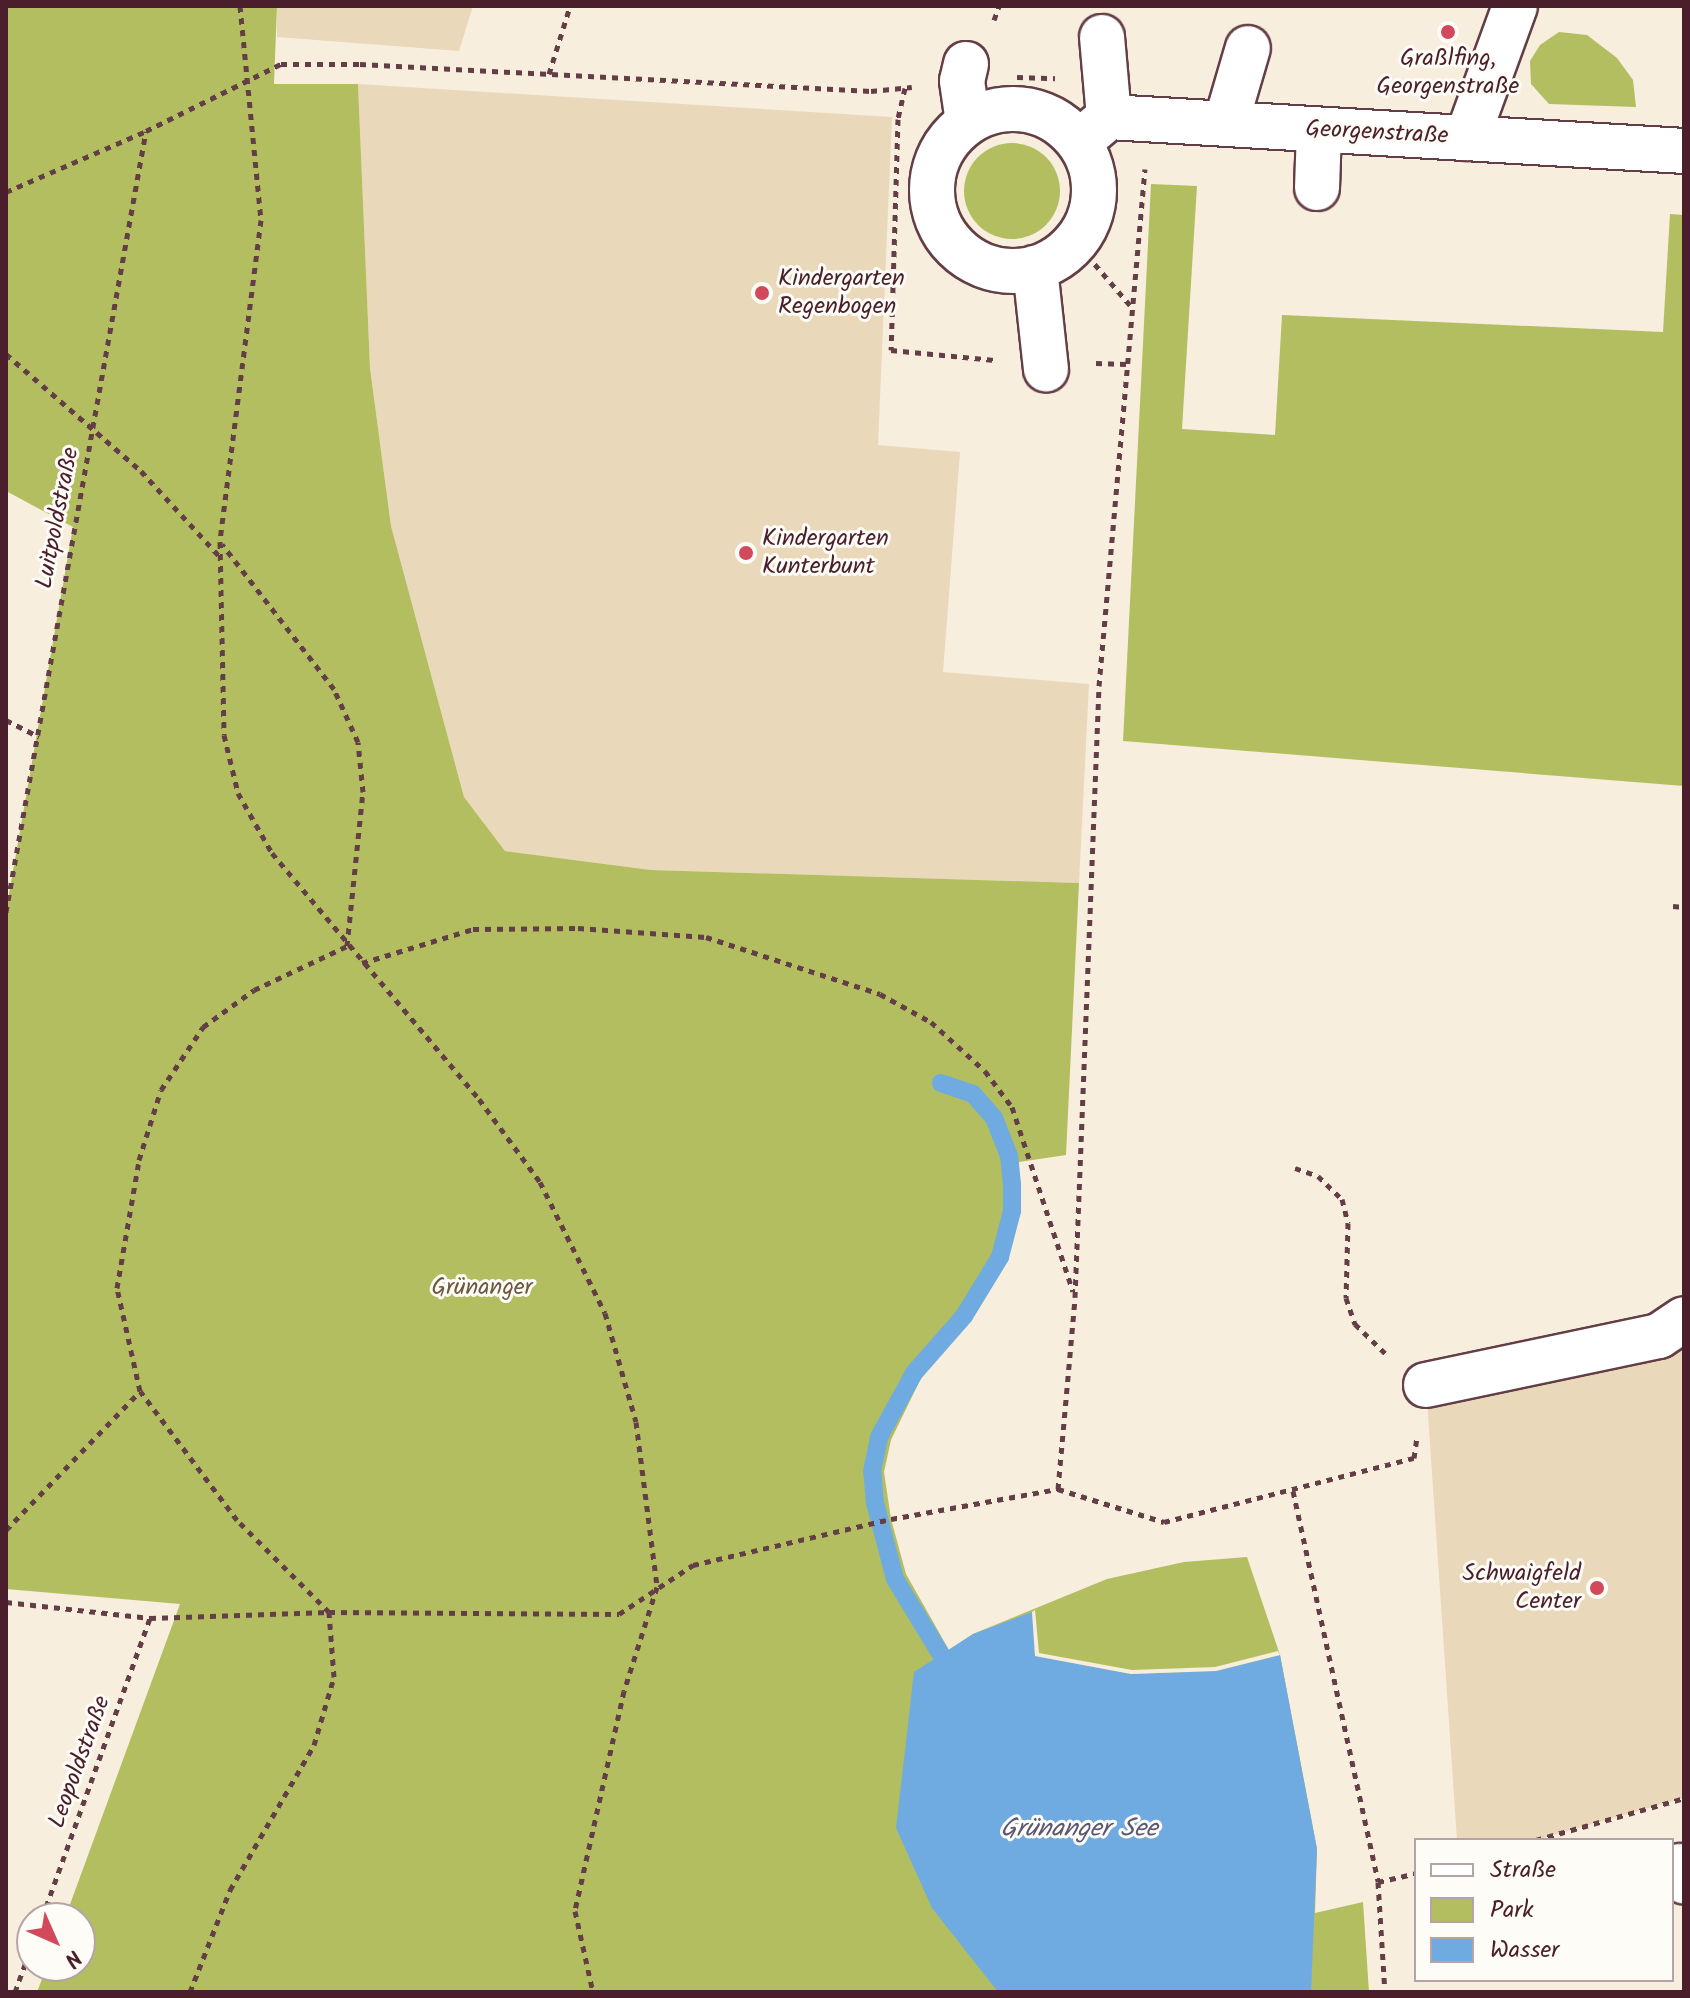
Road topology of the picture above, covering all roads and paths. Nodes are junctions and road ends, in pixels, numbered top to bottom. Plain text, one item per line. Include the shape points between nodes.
1 (240, 6) edge
2 (570, 6) edge
3 (1515, 6) edge
4 (1102, 37) dead end
5 (1248, 48) dead end
6 (549, 74) junction
7 (248, 82) junction
8 (905, 88) junction
9 (965, 89) junction
10 (1111, 115) junction
11 (1226, 123) junction
12 (146, 131) junction
13 (1319, 131) junction
14 (1467, 138) junction
15 (1684, 151) edge
16 (1317, 188) dead end
17 (6, 192) edge
18 (1076, 242) junction
19 (1035, 268) junction
20 (1131, 305) junction
21 (6, 354) edge
22 (1126, 364) junction
23 (1047, 365) junction
24 (93, 429) junction
25 (220, 542) junction
26 (220, 557) junction
27 (6, 720) edge
28 (39, 737) junction
29 (1673, 906) dead end
30 (1684, 907) edge
31 (6, 912) edge
32 (347, 946) junction
33 (362, 963) junction
34 (1295, 1168) dead end
35 (1075, 1297) junction
36 (1684, 1319) edge
37 (1426, 1385) junction
38 (140, 1391) junction
39 (1058, 1489) junction
40 (1293, 1491) junction
41 (6, 1530) edge
42 (657, 1587) junction
43 (6, 1602) edge
44 (329, 1612) junction
45 (150, 1618) junction
46 (1684, 1798) edge
47 (1543, 1838) edge
48 (1414, 1873) edge
49 (1378, 1882) junction
50 (48, 1902) edge
51 (190, 1992) edge
52 (593, 1992) edge
53 (1385, 1992) edge

1 - 7 path
2 - 6 path
3 - 14 street
4 - 10 street
5 - 11 street
6 - 7 path via 281,64
6 - 8 path via 871,91
7 - 12 path
7 - 25 path via 261,220
8 - 9 path
8 - 23 path via 898,119 891,350
9 - 10 path via 1033,76
9 - 10 street via 992,112 1039,113 1060,124
9 - 19 street via 936,162 935,212 946,236 985,267
10 - 11 street, Georgenstraße
10 - 18 street via 1091,166 1094,193
10 - 20 path
11 - 13 street, Georgenstraße
12 - 17 path
12 - 24 path, Luitpoldstraße
13 - 14 street, Georgenstraße
13 - 16 street
14 - 15 street, Georgenstraße
18 - 19 street
18 - 20 path
19 - 23 street
20 - 22 path
21 - 24 path
22 - 23 path
22 - 35 path via 1099,686
24 - 26 path via 141,471
24 - 28 path, Luitpoldstraße
25 - 26 path
25 - 32 path via 334,689 358,742 363,792
26 - 32 path via 224,735 238,793 272,853
27 - 28 path
28 - 31 path, Luitpoldstraße
29 - 30 path
32 - 33 path
32 - 38 path via 254,990 203,1027 161,1090 139,1160 117,1288
33 - 35 path via 473,929 578,928 706,937 880,994 931,1022 985,1071 1012,1107
33 - 42 path via 479,1099 540,1182 605,1313 636,1422
34 - 37 path via 1318,1176 1342,1199 1348,1223 1346,1298 1355,1324 1398,1371
35 - 39 path
36 - 37 street via 1659,1336
37 - 40 path via 1414,1458
38 - 41 path
38 - 44 path via 237,1520
39 - 40 path via 1164,1522
39 - 42 path via 891,1519 693,1565
40 - 49 path
42 - 44 path via 619,1614
42 - 52 path via 624,1691 575,1911
43 - 45 path
44 - 45 path
44 - 51 path via 334,1677 314,1745 230,1890
45 - 50 path, Leopoldstraße
46 - 47 path
48 - 49 path
49 - 53 path

